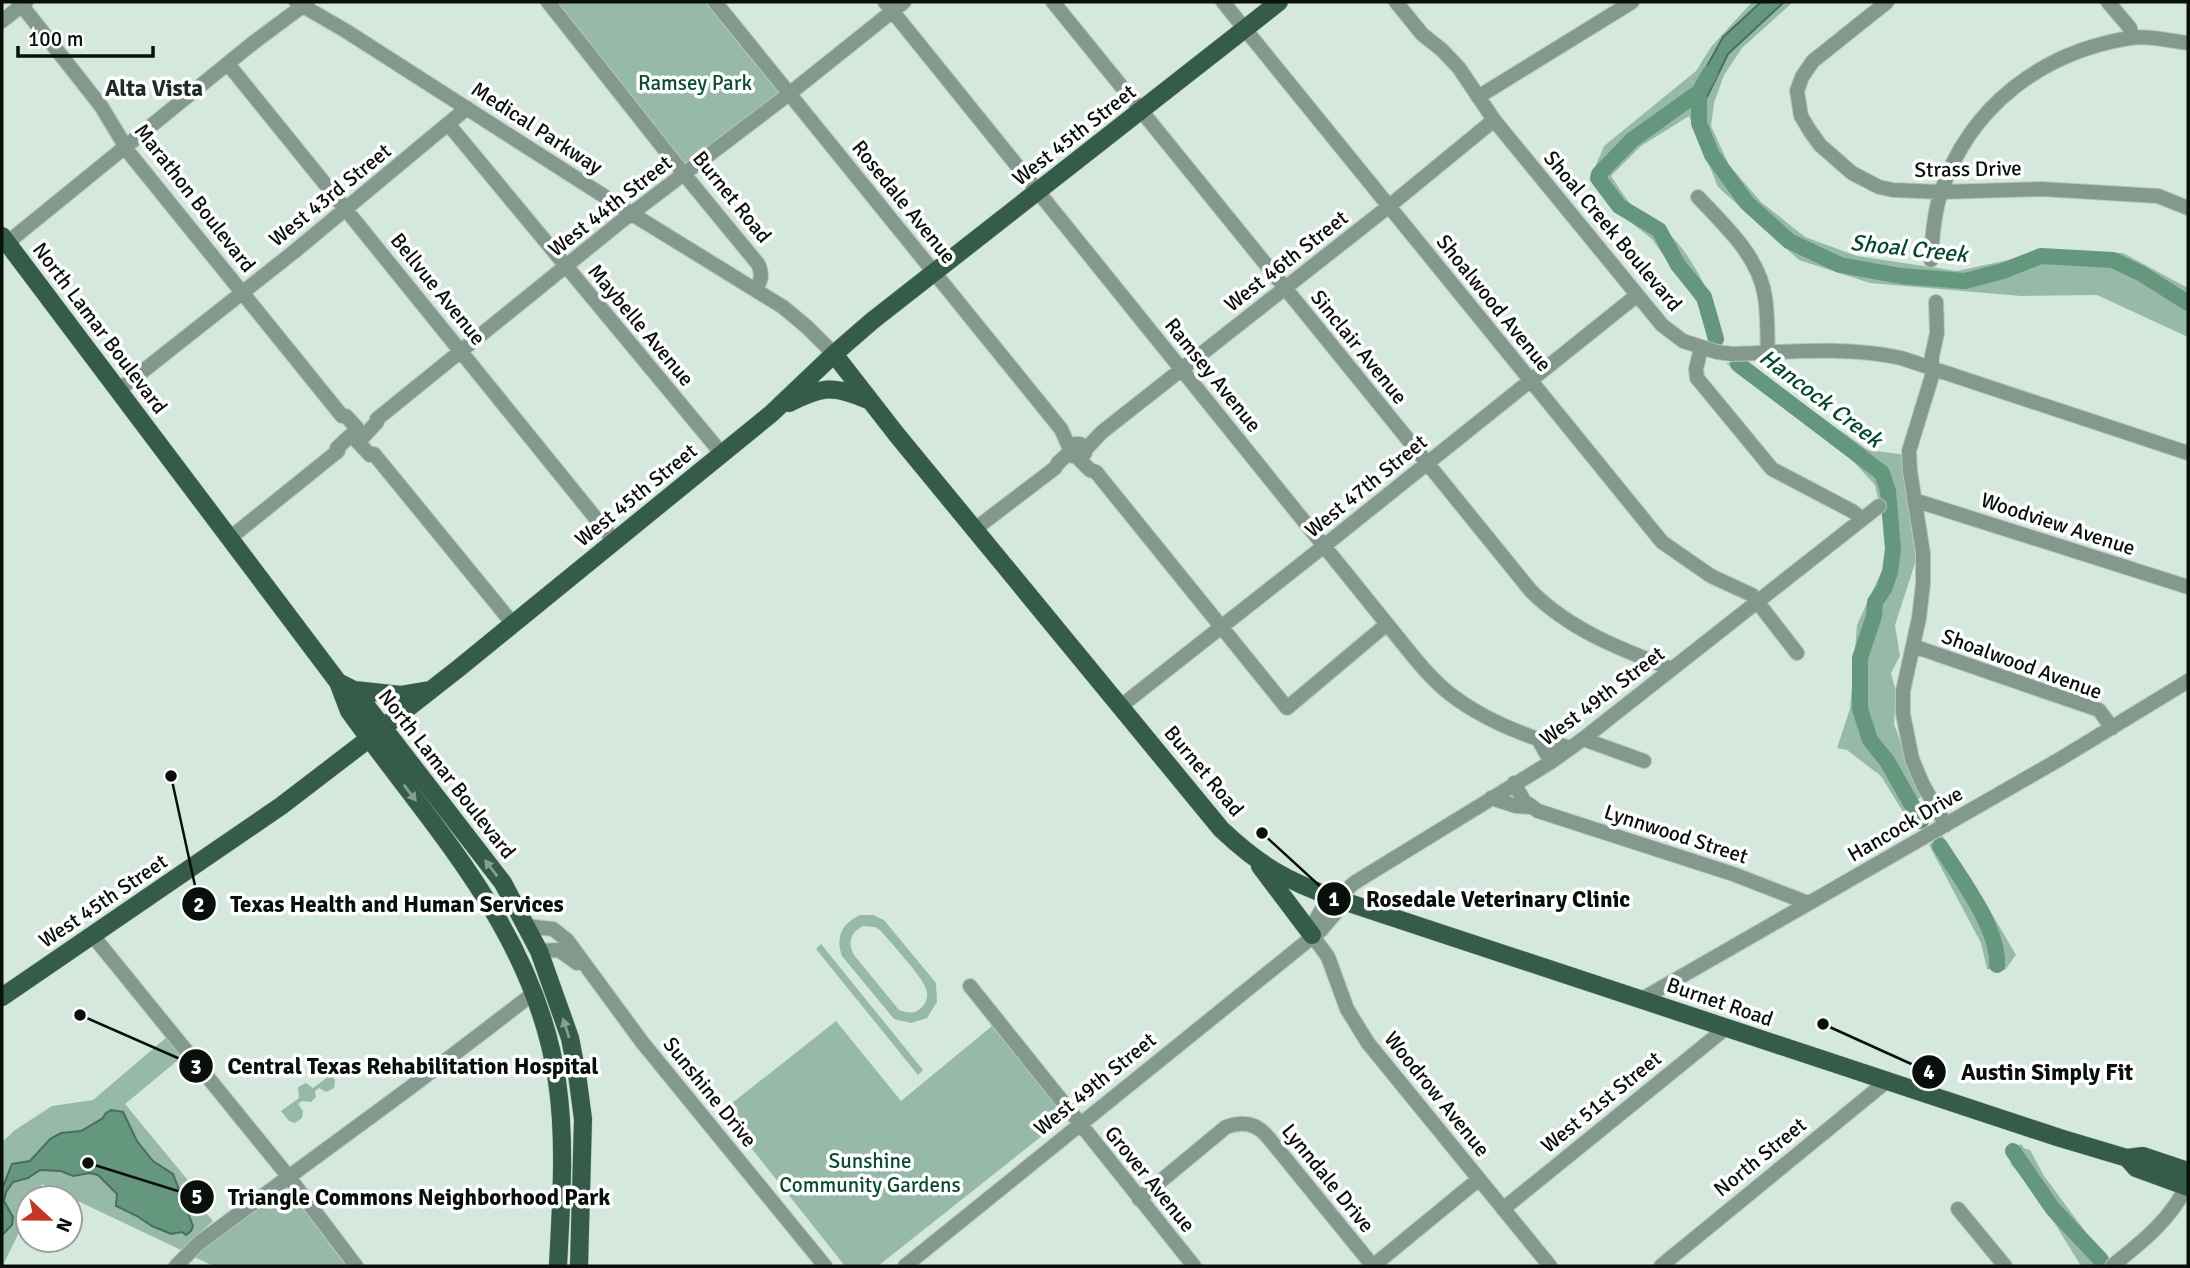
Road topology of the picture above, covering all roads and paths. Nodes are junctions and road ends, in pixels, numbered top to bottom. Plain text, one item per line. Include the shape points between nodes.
1 (548, 2) edge
2 (715, 2) edge
3 (1053, 2) edge
4 (1223, 2) edge
5 (1279, 2) edge
6 (1396, 2) edge
7 (1632, 2) edge
8 (1887, 2) edge
9 (2108, 2) edge
10 (22, 3) edge
11 (302, 3) edge
12 (894, 5) edge
13 (2, 21) edge
14 (1245, 30) junction
15 (2132, 37) junction
16 (2188, 43) edge
17 (228, 64) junction
18 (789, 94) junction
19 (1478, 97) junction
20 (467, 108) junction
21 (1142, 111) junction
22 (1494, 120) junction
23 (449, 125) junction
24 (126, 146) junction
25 (684, 174) junction
26 (1941, 192) junction
27 (1038, 193) junction
28 (1698, 197) dead end
29 (1388, 207) junction
30 (2188, 208) edge
31 (345, 209) junction
32 (632, 214) junction
33 (5, 240) edge
34 (1931, 260) dead end
35 (566, 267) junction
36 (935, 273) junction
37 (1284, 289) junction
38 (756, 290) junction
39 (242, 293) junction
40 (1636, 296) junction
41 (1936, 302) dead end
42 (1702, 348) junction
43 (461, 351) junction
44 (1768, 353) junction
45 (834, 354) junction
46 (1932, 367) junction
47 (1181, 369) junction
48 (1531, 381) junction
49 (119, 390) junction
50 (869, 400) junction
51 (777, 409) junction
52 (358, 435) junction
53 (1078, 451) junction
54 (2188, 453) edge
55 (722, 454) junction
56 (1427, 464) junction
57 (1914, 500) junction
58 (1880, 506) dead end
59 (1862, 519) junction
60 (975, 529) junction
61 (230, 538) junction
62 (615, 542) junction
63 (1324, 546) junction
64 (2188, 587) edge
65 (1758, 603) junction
66 (513, 624) junction
67 (1387, 624) junction
68 (1221, 626) junction
69 (1913, 646) junction
70 (1797, 653) dead end
71 (1672, 669) junction
72 (2188, 681) edge
73 (346, 686) junction
74 (431, 690) junction
75 (1121, 706) junction
76 (349, 711) junction
77 (2112, 729) junction
78 (376, 733) junction
79 (1538, 738) junction
80 (1583, 739) junction
81 (1571, 748) junction
82 (343, 759) junction
83 (1644, 761) dead end
84 (1551, 762) junction
85 (1514, 783) junction
86 (1491, 798) junction
87 (1530, 807) junction
88 (1946, 825) junction
89 (1253, 858) junction
90 (1337, 899) junction
91 (1808, 903) junction
92 (526, 926) junction
93 (1312, 935) junction
94 (93, 936) junction
95 (509, 936) junction
96 (539, 951) junction
97 (592, 976) junction
98 (970, 986) dead end
99 (2, 997) edge
100 (533, 997) junction
101 (1642, 999) junction
102 (1726, 1028) junction
103 (1887, 1081) junction
104 (580, 1095) junction
105 (558, 1096) junction
106 (1079, 1125) junction
107 (288, 1176) junction
108 (1479, 1179) junction
109 (2187, 1189) edge
110 (1139, 1199) junction
111 (1503, 1209) junction
112 (1958, 1209) dead end
113 (176, 1266) edge
114 (356, 1266) edge
115 (558, 1266) edge
116 (579, 1266) edge
117 (825, 1266) edge
118 (905, 1266) edge
119 (1194, 1266) edge
120 (1373, 1266) edge
121 (1550, 1266) edge
122 (1661, 1266) edge
123 (2005, 1266) edge
124 (2112, 1266) edge

1 - 25 street, Burnet Road
2 - 18 street, Rosedale Avenue
3 - 21 street, Sinclair Avenue
4 - 14 street, Shoalwood Avenue
5 - 14 main road, West 45th Street
6 - 19 street, Shoal Creek Boulevard via 1422,34 1448,55
7 - 19 street
8 - 26 street, Strass Drive via 1813,61 1797,91 1801,116 1820,145 1852,173 1893,190
9 - 15 street
10 - 13 street
10 - 24 street, Marathon Boulevard
11 - 17 street
11 - 20 street, Medical Parkway
12 - 18 street, West 44th Street
12 - 27 street, Ramsey Avenue
14 - 21 main road, West 45th Street
14 - 29 street, Shoalwood Avenue
15 - 16 street
15 - 26 street via 2049,64 2006,92 1976,126
17 - 24 street
17 - 31 street, Bellvue Avenue
18 - 25 street, West 44th Street
18 - 36 street, Rosedale Avenue
19 - 22 street, Shoal Creek Boulevard
20 - 23 street, West 43rd Street
20 - 32 street, Medical Parkway
21 - 27 main road, West 45th Street
21 - 37 street, Sinclair Avenue
22 - 29 street, West 46th Street
22 - 40 street, Shoal Creek Boulevard
23 - 31 street, West 43rd Street
23 - 35 street, Maybelle Avenue
24 - 33 street
24 - 39 street, Marathon Boulevard
25 - 32 street, West 44th Street
25 - 38 street, Burnet Road via 758,264 762,272
26 - 30 street, Strass Drive via 2041,189 2158,196
26 - 34 street
27 - 36 main road, West 45th Street
27 - 47 street, Ramsey Avenue
28 - 44 street via 1732,233 1759,275
29 - 37 street, West 46th Street
29 - 48 street, Shoalwood Avenue
31 - 39 street, West 43rd Street
31 - 43 street, Bellvue Avenue
32 - 35 street, West 44th Street
32 - 38 street, Medical Parkway
33 - 49 main road, North Lamar Boulevard
35 - 43 street, West 44th Street
35 - 55 street, Maybelle Avenue
36 - 45 main road, West 45th Street
36 - 53 street, Rosedale Avenue
37 - 47 street, West 46th Street
37 - 56 street, Sinclair Avenue
38 - 45 street, Burnet Road via 796,317
39 - 49 street, West 43rd Street
39 - 52 street, Marathon Boulevard
40 - 42 street, Shoal Creek Boulevard via 1672,334
40 - 48 street, West 47th Street
41 - 46 street
42 - 44 street, Shoal Creek Boulevard via 1732,354
42 - 59 street via 1697,378 1772,469
43 - 52 street, West 44th Street
43 - 62 street, Bellvue Avenue
44 - 46 street, Shoal Creek Boulevard via 1869,353
45 - 50 main road, Burnet Road
45 - 51 main road, West 45th Street
46 - 54 street, Shoal Creek Boulevard
46 - 57 street via 1909,451
47 - 53 street, West 46th Street
47 - 63 street, Ramsey Avenue
48 - 56 street, West 47th Street
48 - 65 street, Shoalwood Avenue via 1661,541
49 - 61 main road, North Lamar Boulevard
50 - 51 main road via 824,388
50 - 60 main road, Burnet Road
51 - 55 main road, West 45th Street
52 - 61 street, West 44th Street
52 - 66 street, Marathon Boulevard
53 - 60 street, West 46th Street via 1063,467 1055,468
53 - 68 street, Rosedale Avenue via 1095,466
55 - 62 main road, West 45th Street
56 - 63 street, West 47th Street
56 - 71 street, Sinclair Avenue via 1531,591 1553,611 1596,638
57 - 64 street, Woodview Avenue
57 - 69 street via 1923,553
58 - 59 street, West 49th Street
59 - 65 street, West 49th Street
60 - 75 main road, Burnet Road
61 - 73 main road, North Lamar Boulevard
62 - 66 main road, West 45th Street
63 - 67 street, Ramsey Avenue
63 - 68 street, West 47th Street
65 - 70 street, Shoalwood Avenue
65 - 71 street, West 49th Street
66 - 74 main road, West 45th Street
67 - 68 street, Rosedale Avenue via 1287,708
67 - 79 street, Ramsey Avenue via 1451,695 1495,722
68 - 75 street, West 47th Street
69 - 77 street, Shoalwood Avenue via 2099,710
69 - 88 street via 1903,691 1905,732 1923,785
71 - 80 street, West 49th Street
72 - 77 street, Hancock Drive
73 - 74 main road via 401,695
73 - 76 main road, North Lamar Boulevard
73 - 78 main road, North Lamar Boulevard
74 - 78 main road, West 45th Street
75 - 89 main road, Burnet Road via 1221,830
76 - 78 main road, North Lamar Boulevard
76 - 82 main road via 349,742
77 - 88 street, Hancock Drive
78 - 82 main road, West 45th Street
92 -> 78 main road, North Lamar Boulevard via 503,884
78 -> 95 main road, North Lamar Boulevard
79 - 81 street, Ramsey Avenue
79 - 84 street
80 - 81 street, West 49th Street
80 - 83 street
81 - 84 street, West 49th Street
82 - 94 main road, West 45th Street
84 - 85 street, West 49th Street
85 - 86 street, West 49th Street
85 - 87 street
86 - 87 street, Lynnwood Street
86 - 90 street, West 49th Street via 1353,883
87 - 91 street, Lynnwood Street via 1733,873
88 - 91 street, Hancock Drive
89 - 90 main road, Burnet Road via 1296,883
89 - 93 main road
90 - 93 street, West 49th Street via 1338,910
90 - 101 main road, Burnet Road
91 - 101 street, Hancock Drive
92 - 96 main road, North Lamar Boulevard
92 - 97 street, Sunshine Drive via 558,932
93 - 106 street, West 49th Street
93 - 108 street, Woodrow Avenue via 1328,957 1347,1009 1368,1043
94 - 99 main road, West 45th Street
94 - 107 street
95 - 96 main road
95 - 100 main road, North Lamar Boulevard
96 - 97 street, Sunshine Drive via 564,952
104 -> 96 main road, North Lamar Boulevard via 570,1038
97 - 117 street, Sunshine Drive
98 - 106 street, Grover Avenue
100 - 105 main road, North Lamar Boulevard via 544,1020
100 - 107 street
101 - 102 main road, Burnet Road
102 - 103 main road, Burnet Road
102 - 111 street, West 51st Street
103 - 109 main road, Burnet Road via 2127,1158 2136,1168
103 - 122 street, North Street
104 - 105 main road
104 - 116 main road, North Lamar Boulevard
105 - 115 main road, North Lamar Boulevard via 562,1140
106 - 110 street, Grover Avenue
106 - 118 street, West 49th Street
107 - 113 street via 199,1243
107 - 114 street
108 - 111 street, Woodrow Avenue
108 - 120 street
109 - 124 street via 2156,1228
110 - 119 street, Grover Avenue
110 - 120 street, Lynndale Drive via 1221,1131 1244,1123 1262,1131
111 - 121 street, Woodrow Avenue
112 - 123 street

